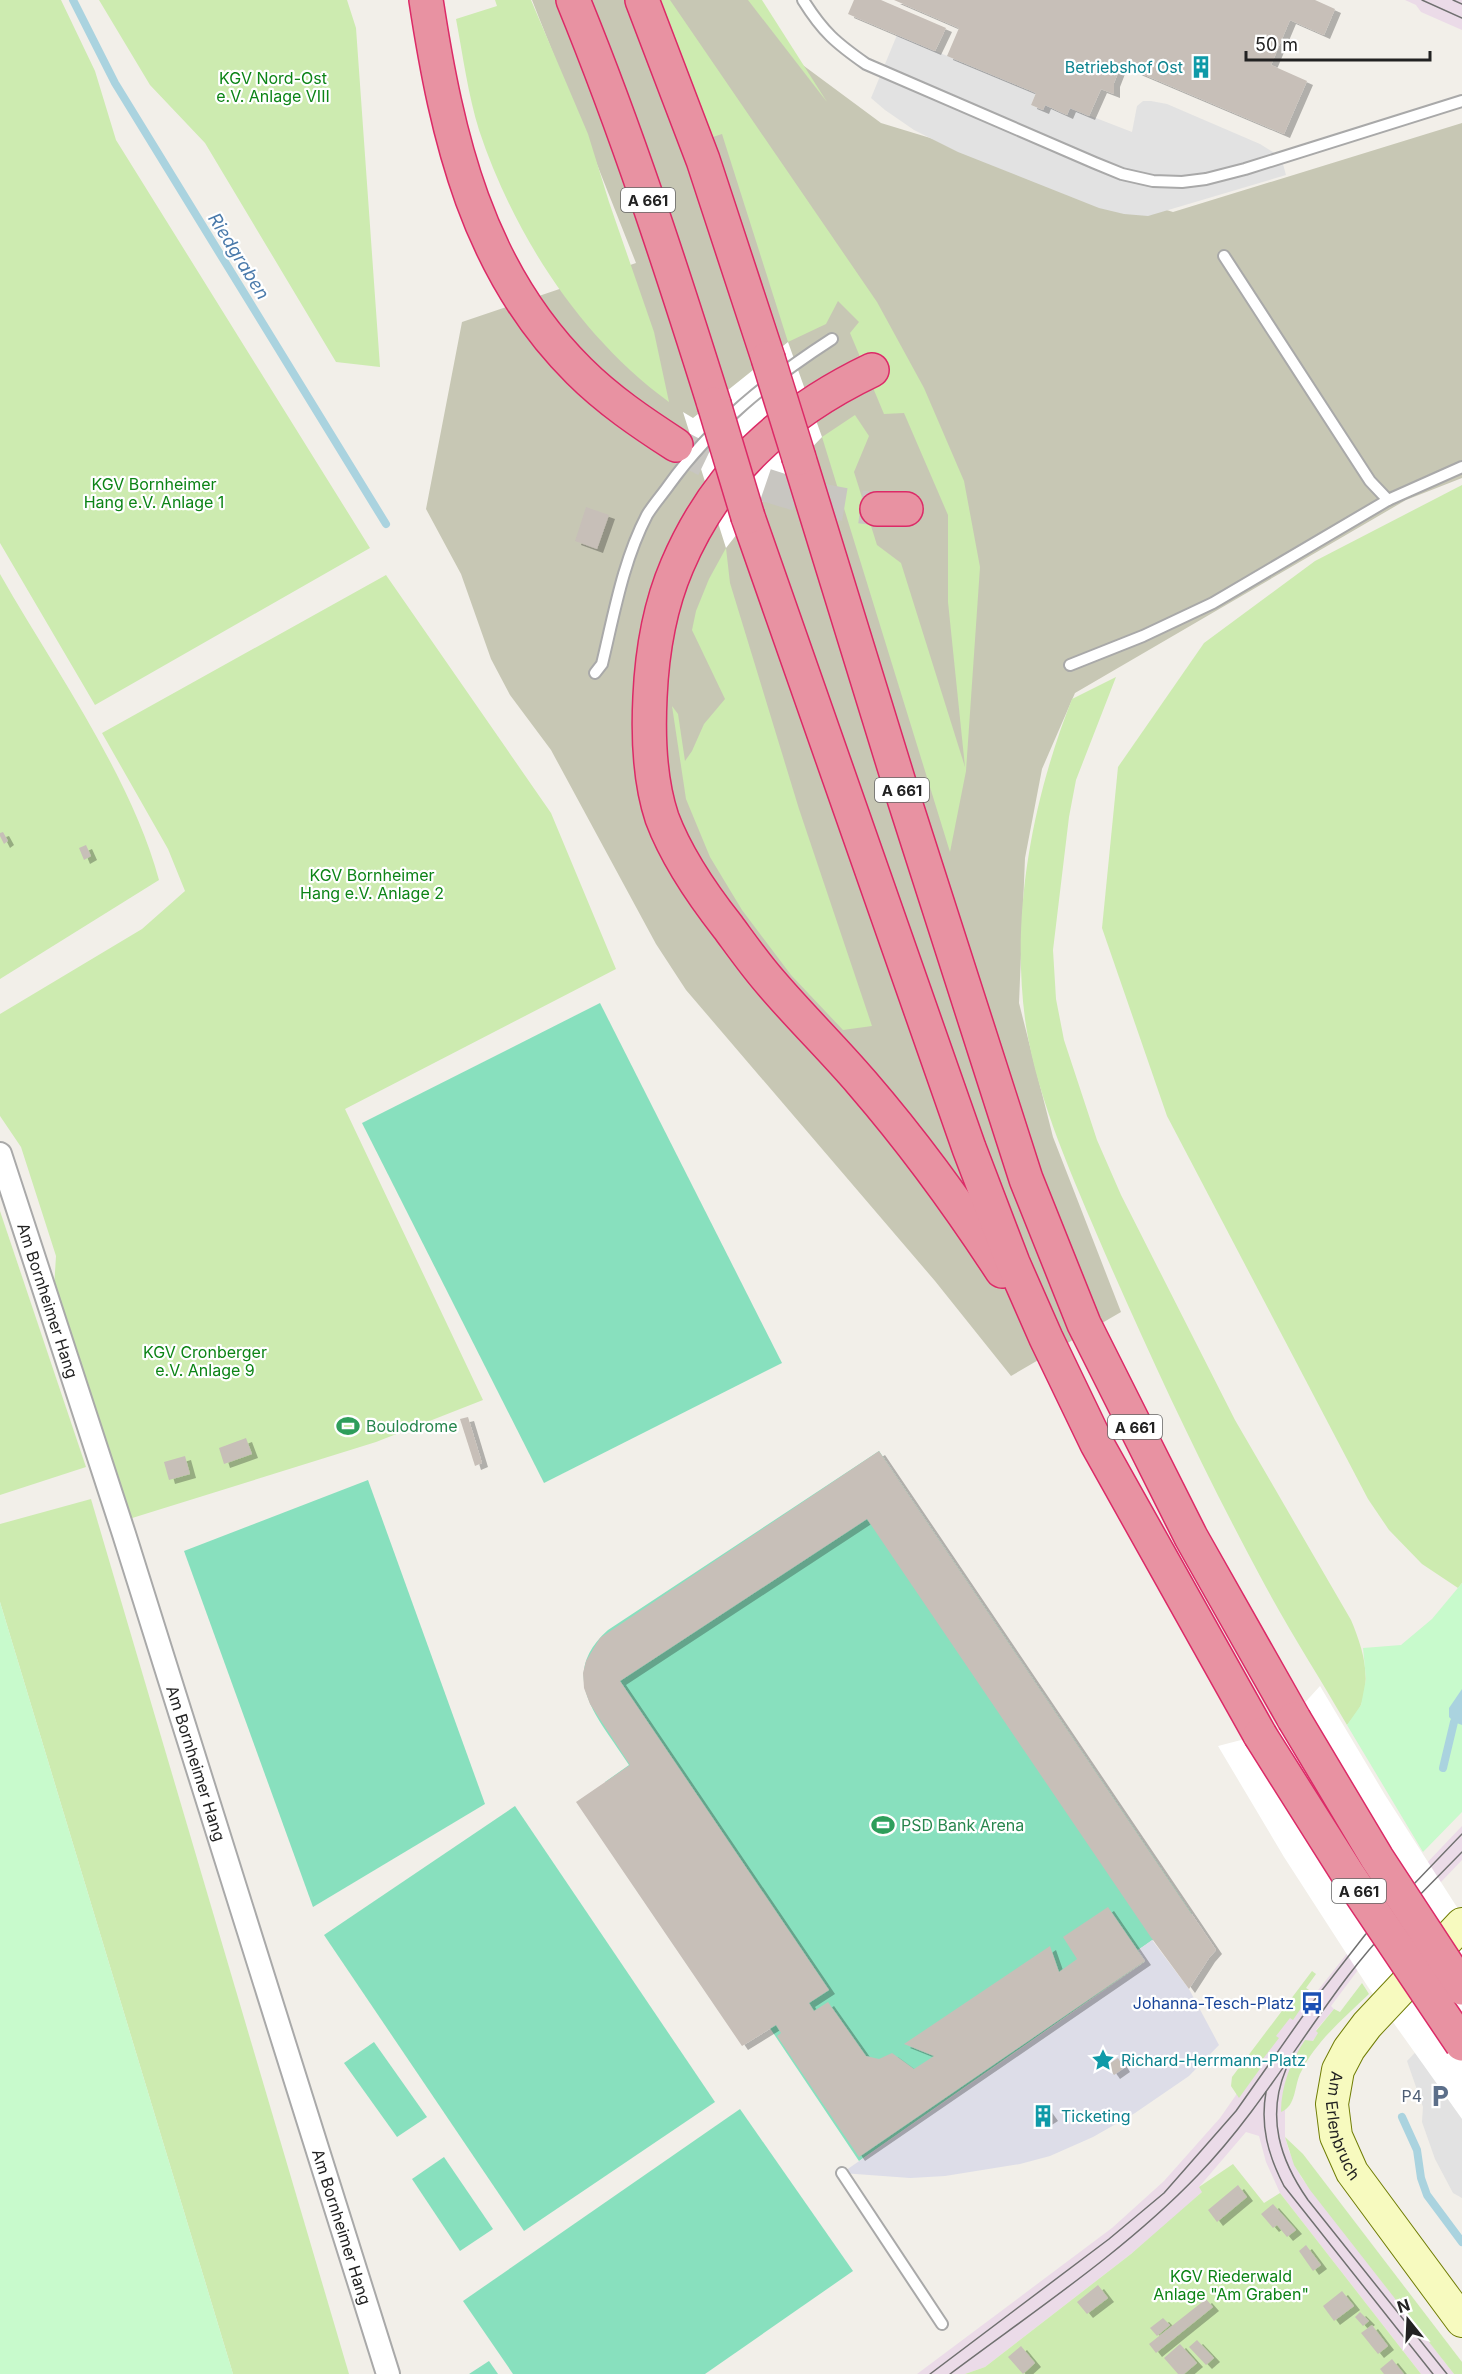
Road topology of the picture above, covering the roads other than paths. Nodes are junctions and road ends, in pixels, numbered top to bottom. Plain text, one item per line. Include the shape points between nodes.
1 (426, 0) edge
2 (573, 0) edge
3 (642, 0) edge
4 (804, 0) edge
5 (1462, 101) edge
6 (1224, 256) dead end
7 (832, 339) dead end
8 (872, 370) dead end
9 (676, 445) tunnel mouth
10 (1462, 467) edge
11 (1388, 500) junction
12 (1070, 664) dead end
13 (595, 673) dead end
14 (0, 1154) edge
15 (1046, 1338) junction
16 (1462, 1924) edge
17 (1418, 1970) junction
18 (1458, 2017) edge
19 (842, 2173) dead end
20 (1462, 2321) edge
21 (942, 2325) dead end
22 (388, 2374) edge

1 - 9 highway via 463,174 474,209 506,277 539,325 579,371 617,405
2 - 15 highway, A 661, bridge via 609,87 664,244 748,517 969,1148
3 - 18 highway, A 661, bridge via 703,160 768,358 1026,1179 1084,1324 1191,1537 1377,1858
4 - 5 lane via 819,26 866,64 1095,163 1153,181 1182,182 1223,175
6 - 11 lane via 1370,481
7 - 13 lane via 783,371 729,417 683,465 648,514 622,579 602,664
8 - 15 highway via 813,401 761,442 724,483 700,519 671,579 654,643 648,725 651,769 662,817 684,865 712,907 770,982 862,1083 921,1156
10 - 11 lane
11 - 12 lane via 1213,603
14 - 22 street, Am Bornheimer Hang
15 - 18 highway, A 661, bridge via 1097,1444 1260,1735 1349,1876
16 - 17 main road, Am Erlenbruch
17 - 18 lane
17 - 20 main road, Am Erlenbruch via 1367,2025 1338,2070 1332,2104 1336,2136 1352,2172
19 - 21 lane

